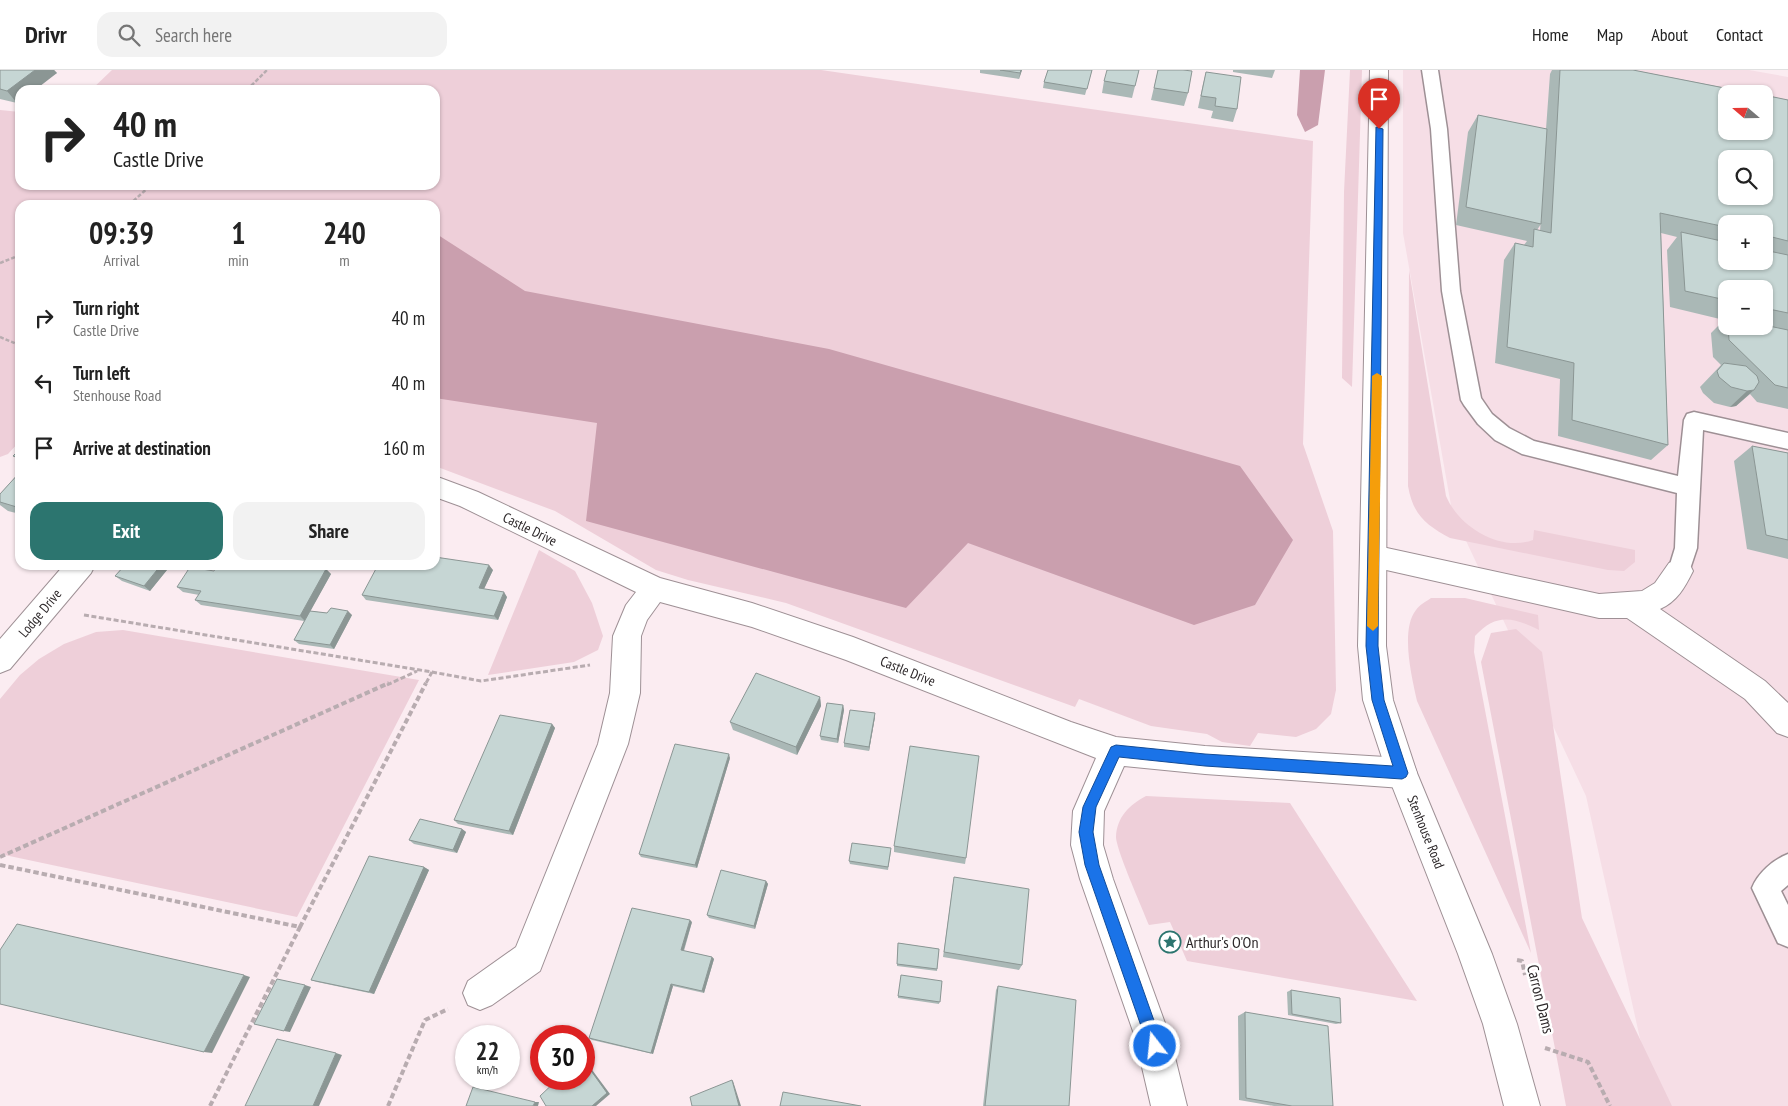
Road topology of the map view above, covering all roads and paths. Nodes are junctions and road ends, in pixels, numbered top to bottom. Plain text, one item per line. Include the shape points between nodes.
1 (267, 70) edge
2 (1380, 70) edge
3 (1430, 70) edge
4 (252, 85) edge
5 (146, 190) edge
6 (134, 200) edge
7 (15, 257) edge
8 (0, 263) edge
9 (0, 337) edge
10 (15, 343) edge
11 (1788, 441) edge
12 (1688, 487) junction
13 (440, 488) edge
14 (1373, 556) junction
15 (77, 570) edge
16 (1679, 572) joint
17 (654, 588) junction
18 (46, 606) junction
19 (1634, 607) junction
20 (0, 660) edge
21 (625, 660) junction
22 (419, 670) junction
23 (432, 672) junction
24 (1788, 723) edge
25 (1116, 751) junction
26 (1402, 773) junction
27 (0, 857) edge
28 (0, 865) edge
29 (1788, 867) edge
30 (300, 927) junction
31 (1788, 933) edge
32 (1475, 954) junction
33 (1526, 980) dead end
34 (480, 993) joint
35 (1539, 1046) dead end
36 (210, 1106) edge
37 (388, 1106) edge
38 (1168, 1106) edge
39 (1522, 1106) edge
40 (1610, 1106) edge

1 - 4 path
2 - 14 street, Stenhouse Road
3 - 12 lane via 1440,129 1451,292 1471,400 1502,434 1529,448
5 - 6 path
7 - 8 path
9 - 10 path
11 - 12 lane via 1694,420
12 - 16 lane via 1686,548
13 - 17 street, Castle Drive
14 - 19 street via 1599,606
14 - 26 street, Stenhouse Road via 1372,646 1378,700
15 - 18 street, Lodge Drive
16 - 19 street via 1673,585 1658,598
17 - 21 street via 636,614 627,636
17 - 25 street, Castle Drive via 752,615 853,650
18 - 20 street, Lodge Drive
18 - 22 path via 105,620
19 - 24 street via 1755,690
21 - 23 path via 481,681
21 - 34 street via 624,693 613,744 528,959
22 - 23 path
22 - 27 path
23 - 30 path
25 - 26 street, Castle Drive
25 - 38 street via 1090,807 1086,832 1092,865 1147,1017 1164,1075
26 - 32 street, Stenhouse Road
28 - 30 path
29 - 31 lane via 1765,888
30 - 36 path
32 - 33 path, Carron Dams via 1522,961
32 - 39 street, Stenhouse Road via 1500,1024
34 - 37 path via 425,1020
35 - 40 path, Carron Dams via 1588,1062

